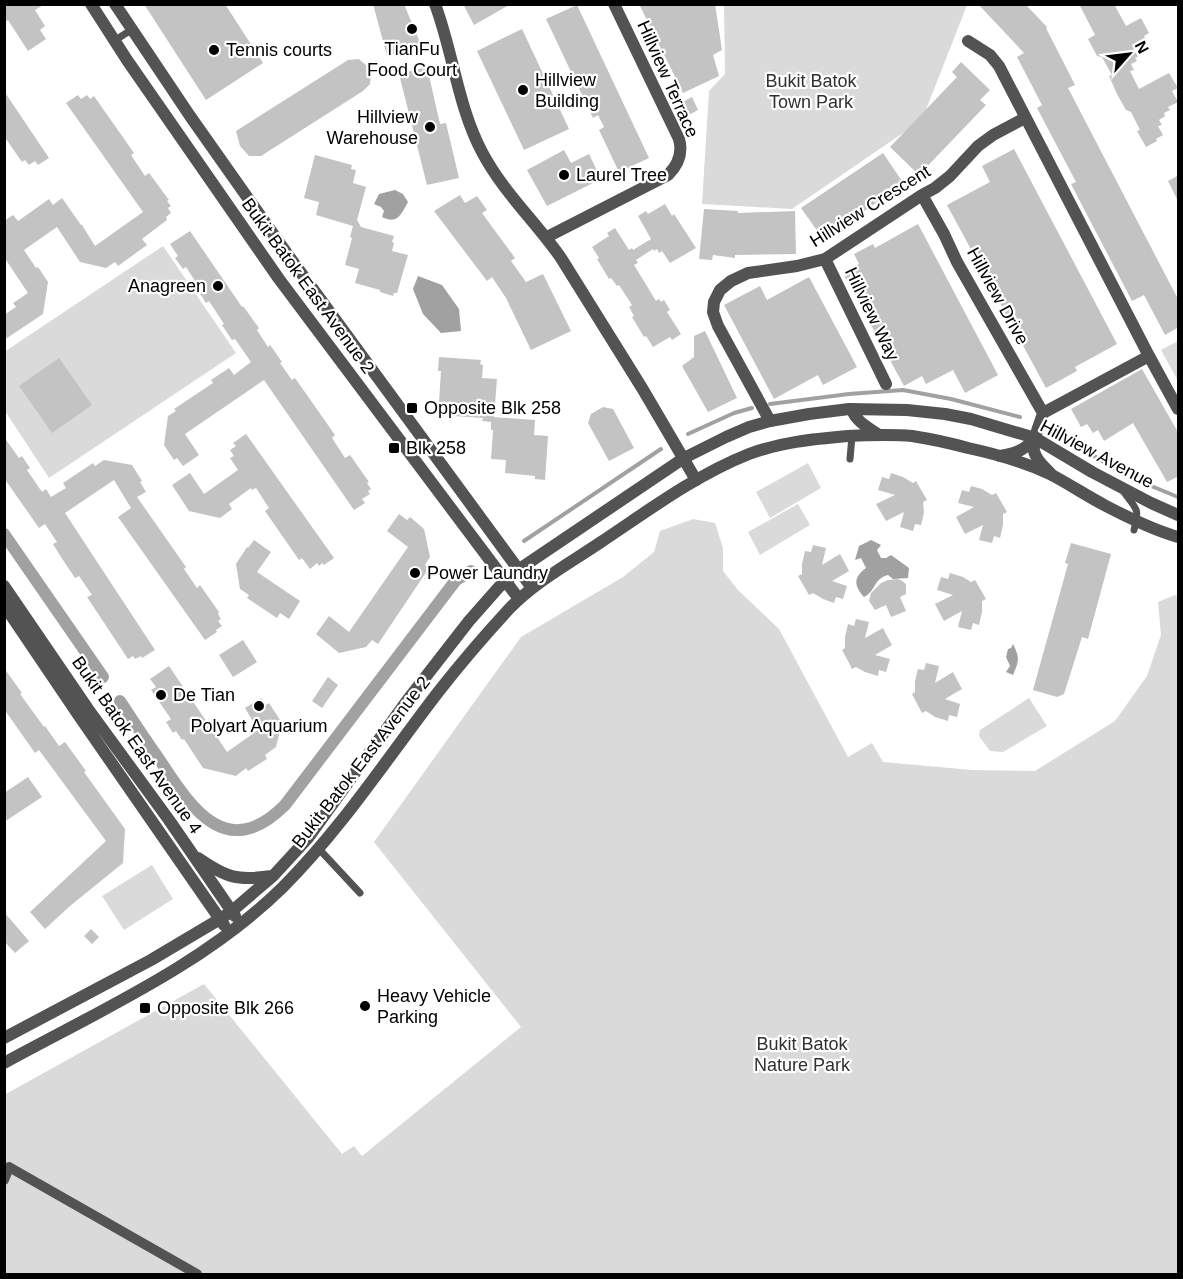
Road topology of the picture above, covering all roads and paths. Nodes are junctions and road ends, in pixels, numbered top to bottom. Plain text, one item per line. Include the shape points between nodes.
1 (91, 4) edge
2 (115, 4) edge
3 (435, 4) edge
4 (614, 4) edge
5 (131, 30) junction
6 (114, 41) junction
7 (968, 41) dead end
8 (1025, 118) junction
9 (922, 195) junction
10 (547, 237) junction
11 (825, 259) junction
12 (1149, 356) junction
13 (886, 384) dead end
14 (852, 409) junction
15 (1179, 409) edge
16 (1043, 413) junction
17 (770, 421) junction
18 (879, 435) junction
19 (852, 436) junction
20 (1035, 438) junction
21 (1000, 456) junction
22 (684, 458) junction
23 (850, 459) dead end
24 (1053, 476) junction
25 (696, 480) junction
26 (1121, 487) junction
27 (1179, 515) edge
28 (1135, 525) junction
29 (1179, 537) edge
30 (518, 570) junction
31 (505, 582) junction
32 (4, 586) edge
33 (532, 588) junction
34 (519, 599) junction
35 (4, 605) edge
36 (319, 849) junction
37 (192, 854) junction
38 (273, 876) junction
39 (360, 893) dead end
40 (232, 911) junction
41 (220, 919) junction
42 (241, 924) junction
43 (230, 933) junction
44 (4, 1038) edge
45 (4, 1063) edge
46 (4, 1180) edge
47 (197, 1275) edge

1 - 6 street, Bukit Batok East Avenue 2
2 - 5 street, Bukit Batok East Avenue 2
3 - 10 street via 481,151 499,182
4 - 10 street, Hillview Terrace via 679,139 679,159 668,175
5 - 6 lane
5 - 30 street, Bukit Batok East Avenue 2 via 288,255
6 - 31 street, Bukit Batok East Avenue 2 via 279,279
7 - 8 street via 999,66
8 - 9 street, Hillview Crescent via 978,146 950,176
8 - 12 street
9 - 11 street, Hillview Crescent
9 - 16 street, Hillview Drive
10 - 22 street
11 - 13 street, Hillview Way
11 - 17 street, Hillview Crescent via 748,273 720,290 714,302 718,326
12 - 15 street
12 - 16 street
14 - 17 street, Hillview Avenue
14 - 18 street via 853,415
14 - 20 street, Hillview Avenue via 945,414
16 - 20 street
17 - 22 street, Hillview Avenue
18 - 19 street
18 - 21 street via 939,441
19 - 23 lane
19 - 25 street via 838,441 814,438 752,453
20 - 21 street via 1019,452
20 - 24 street via 1035,456
20 - 26 street, Hillview Avenue
21 - 24 street
22 - 25 street
22 - 30 street, Bukit Batok East Avenue 2
24 - 28 street
25 - 33 street, Bukit Batok East Avenue 2
26 - 27 street, Hillview Avenue
26 - 28 lane via 1137,511
28 - 29 street
30 - 31 street, Bukit Batok East Avenue 2
30 - 33 street, Bukit Batok East Avenue 2
31 - 34 street, Bukit Batok East Avenue 2
31 - 38 street, Bukit Batok East Avenue 2 via 469,621 308,838
32 - 37 street, Bukit Batok East Avenue 4
33 - 34 street, Bukit Batok East Avenue 2
34 - 36 street, Bukit Batok East Avenue 2 via 441,689
35 - 41 street, Bukit Batok East Avenue 4
36 - 39 lane
36 - 42 street, Bukit Batok East Avenue 2
37 - 38 street via 234,877
37 - 40 street, Bukit Batok East Avenue 4
38 - 40 street, Bukit Batok East Avenue 2
40 - 41 street, Bukit Batok East Avenue 2
40 - 42 street, Bukit Batok East Avenue 4
41 - 43 street, Bukit Batok East Avenue 4
41 - 44 street, Bukit Batok East Avenue 2
42 - 43 street, Bukit Batok East Avenue 2
43 - 45 street, Bukit Batok East Avenue 2 via 164,976
46 - 47 street via 9,1167

